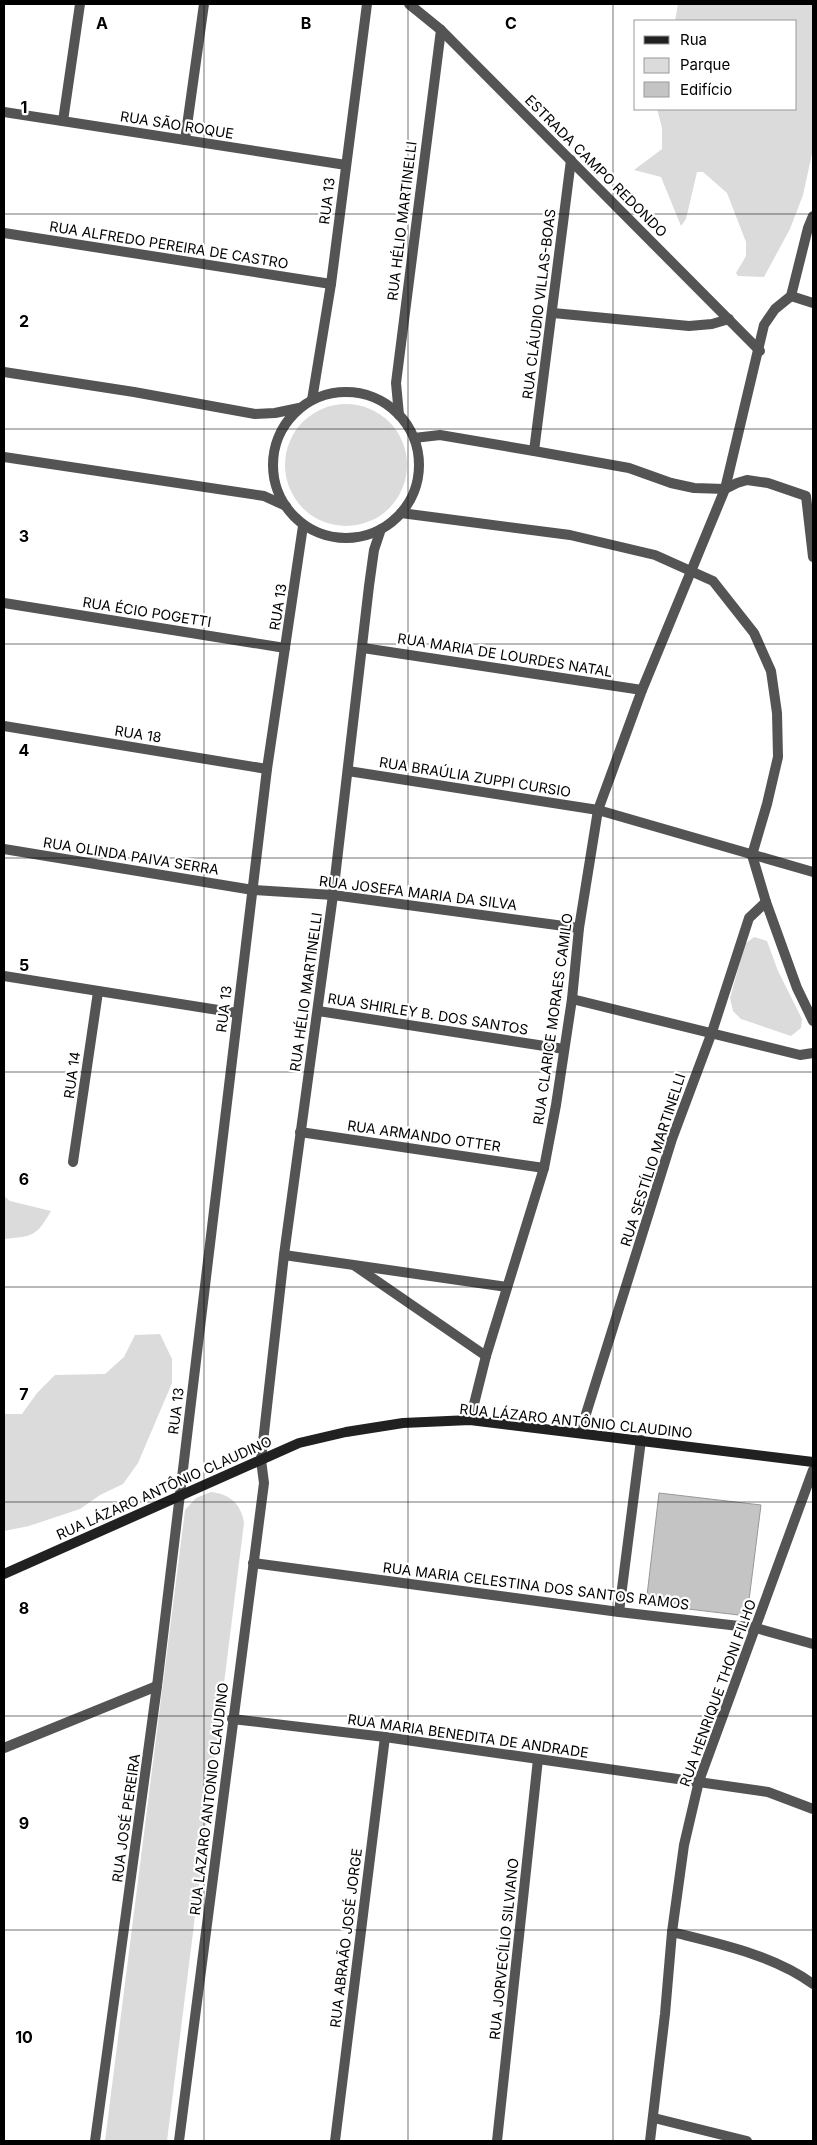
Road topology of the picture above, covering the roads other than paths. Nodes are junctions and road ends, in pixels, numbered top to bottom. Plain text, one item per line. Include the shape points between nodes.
1 (80, 4) edge
2 (204, 4) edge
3 (367, 4) edge
4 (410, 4) edge
5 (441, 30) junction
6 (4, 112) edge
7 (63, 121) junction
8 (185, 140) junction
9 (572, 160) junction
10 (346, 165) junction
11 (813, 216) edge
12 (4, 234) edge
13 (331, 284) junction
14 (791, 296) junction
15 (813, 303) edge
16 (553, 313) junction
17 (729, 319) junction
18 (760, 351) junction
19 (4, 372) edge
20 (312, 400) junction
21 (300, 408) junction
22 (399, 415) junction
23 (414, 438) junction
24 (534, 450) junction
25 (4, 457) edge
26 (725, 489) junction
27 (810, 497) edge
28 (286, 506) junction
29 (401, 513) junction
30 (303, 526) junction
31 (381, 529) junction
32 (813, 557) edge
33 (692, 570) junction
34 (4, 603) edge
35 (285, 648) junction
36 (363, 648) junction
37 (642, 690) junction
38 (4, 726) edge
39 (267, 769) junction
40 (348, 771) junction
41 (598, 810) junction
42 (4, 849) edge
43 (752, 855) junction
44 (813, 872) edge
45 (253, 890) junction
46 (333, 896) junction
47 (766, 902) junction
48 (579, 928) junction
49 (4, 976) edge
50 (98, 992) junction
51 (572, 998) junction
52 (318, 1011) junction
53 (237, 1013) junction
54 (813, 1021) edge
55 (712, 1032) junction
56 (564, 1049) junction
57 (813, 1053) edge
58 (300, 1132) junction
59 (73, 1162) dead end
60 (544, 1168) junction
61 (284, 1255) junction
62 (352, 1264) junction
63 (508, 1287) junction
64 (486, 1356) junction
65 (470, 1420) junction
66 (580, 1433) junction
67 (641, 1440) junction
68 (261, 1460) junction
69 (813, 1462) edge
70 (813, 1470) edge
71 (810, 1485) edge
72 (180, 1497) junction
73 (253, 1563) junction
74 (4, 1574) edge
75 (619, 1612) junction
76 (756, 1628) junction
77 (813, 1644) edge
78 (157, 1686) junction
79 (232, 1719) junction
80 (385, 1737) junction
81 (4, 1748) edge
82 (538, 1759) junction
83 (699, 1781) junction
84 (813, 1809) edge
85 (672, 1932) junction
86 (813, 1984) edge
87 (654, 2118) junction
88 (95, 2141) edge
89 (179, 2141) edge
90 (335, 2141) edge
91 (497, 2141) edge
92 (650, 2141) edge
93 (747, 2141) edge

1 - 7 street
2 - 8 street
3 - 10 street, RUA 13
4 - 5 street, ESTRADA CAMPO REDONDO
5 - 9 street, ESTRADA CAMPO REDONDO
5 - 22 street, RUA HÉLIO MARTINELLI via 396,383
6 - 7 street, RUA SÃO ROQUE
7 - 8 street, RUA SÃO ROQUE
8 - 10 street, RUA SÃO ROQUE
9 - 16 street, RUA CLÁUDIO VILLAS-BOAS
9 - 17 street, ESTRADA CAMPO REDONDO
10 - 13 street, RUA 13
11 - 14 street
12 - 13 street, RUA ALFREDO PEREIRA DE CASTRO
13 - 20 street, RUA 13
14 - 15 street
14 - 18 street, RUA CLARICE MORAES CAMILO via 775,309 764,325
16 - 17 street via 689,326
16 - 24 street, RUA CLÁUDIO VILLAS-BOAS
17 - 18 street, ESTRADA CAMPO REDONDO
18 - 26 street, RUA CLARICE MORAES CAMILO
19 - 21 street via 255,414
20 - 21 street
20 - 22 street via 351,392 377,399
21 - 28 street via 283,429 274,454 275,481
22 - 23 street
23 - 24 street via 440,435
23 - 29 street via 418,451 418,479
24 - 26 street via 629,468 671,484
25 - 28 street via 264,496
26 - 27 street via 747,480 768,483
26 - 33 street, RUA CLARICE MORAES CAMILO
27 - 32 street
28 - 30 street
29 - 31 street
29 - 33 street via 570,535 655,556
30 - 31 street via 343,538 356,538
30 - 35 street, RUA 13
31 - 36 street, RUA HÉLIO MARTINELLI via 374,550
33 - 37 street, RUA CLARICE MORAES CAMILO
33 - 43 street via 713,581 754,633 771,671 777,713 778,756
34 - 35 street, RUA ÉCIO POGETTI
35 - 39 street, RUA 13
36 - 37 street, RUA MARIA DE LOURDES NATAL
36 - 40 street, RUA HÉLIO MARTINELLI
37 - 41 street, RUA CLARICE MORAES CAMILO
38 - 39 street, RUA 18
39 - 45 street, RUA 13
40 - 41 street, RUA BRAÚLIA ZUPPI CURSIO
40 - 46 street, RUA HÉLIO MARTINELLI
41 - 43 street
41 - 48 street, RUA CLARICE MORAES CAMILO
42 - 45 street, RUA OLINDA PAIVA SERRA
43 - 44 street
43 - 47 street
45 - 46 street, RUA JOSEFA MARIA DA SILVA
45 - 53 street, RUA 13
46 - 48 street, RUA JOSEFA MARIA DA SILVA
46 - 52 street, RUA HÉLIO MARTINELLI
47 - 54 street via 797,988
47 - 55 street, RUA SESTÍLIO MARTINELLI via 749,918
48 - 51 street, RUA CLARICE MORAES CAMILO
49 - 50 street
50 - 53 street
50 - 59 street, RUA 14
51 - 55 street
51 - 56 street, RUA CLARICE MORAES CAMILO
52 - 56 street, RUA SHIRLEY B. DOS SANTOS
52 - 58 street, RUA HÉLIO MARTINELLI
53 - 72 street, RUA 13
55 - 57 street via 800,1055
55 - 66 street, RUA SESTÍLIO MARTINELLI via 672,1139
56 - 60 street, RUA CLARICE MORAES CAMILO
58 - 60 street, RUA ARMANDO OTTER
58 - 61 street, RUA HÉLIO MARTINELLI
60 - 63 street, RUA CLARICE MORAES CAMILO
61 - 62 street
61 - 68 street, RUA HÉLIO MARTINELLI
62 - 63 street
62 - 64 street
63 - 64 street, RUA CLARICE MORAES CAMILO
64 - 65 street, RUA CLARICE MORAES CAMILO
65 - 66 main road, RUA LÁZARO ANTÔNIO CLAUDINO
65 - 68 main road, RUA LÁZARO ANTÔNIO CLAUDINO via 403,1423 346,1432 299,1443
66 - 67 main road, RUA LÁZARO ANTÔNIO CLAUDINO
67 - 69 main road, RUA LÁZARO ANTÔNIO CLAUDINO
67 - 75 street
68 - 72 main road, RUA LÁZARO ANTÔNIO CLAUDINO
68 - 73 street, RUA LAZARO ANTONIO CLAUDINO via 264,1483
70 - 71 street, RUA HENRIQUE THONI FILHO
71 - 76 street, RUA HENRIQUE THONI FILHO
72 - 74 main road, RUA LÁZARO ANTÔNIO CLAUDINO
72 - 78 street, RUA JOSÉ PEREIRA
73 - 75 street, RUA MARIA CELESTINA DOS SANTOS RAMOS
73 - 79 street, RUA LAZARO ANTONIO CLAUDINO
75 - 76 street, RUA MARIA CELESTINA DOS SANTOS RAMOS
76 - 77 street, RUA MARIA CELESTINA DOS SANTOS RAMOS
76 - 83 street, RUA HENRIQUE THONI FILHO
78 - 81 street
78 - 88 street, RUA JOSÉ PEREIRA
79 - 80 street, RUA MARIA BENEDITA DE ANDRADE
79 - 89 street, RUA LAZARO ANTONIO CLAUDINO
80 - 82 street, RUA MARIA BENEDITA DE ANDRADE
80 - 90 street, RUA ABRAÃO JOSÉ JORGE
82 - 83 street, RUA MARIA BENEDITA DE ANDRADE
82 - 91 street, RUA JORVECÍLIO SILVIANO
83 - 84 street, RUA MARIA BENEDITA DE ANDRADE via 768,1792
83 - 85 street, RUA HENRIQUE THONI FILHO via 684,1845
85 - 86 street via 729,1946 802,1976
85 - 87 street, RUA HENRIQUE THONI FILHO
87 - 92 street, RUA HENRIQUE THONI FILHO
87 - 93 street

